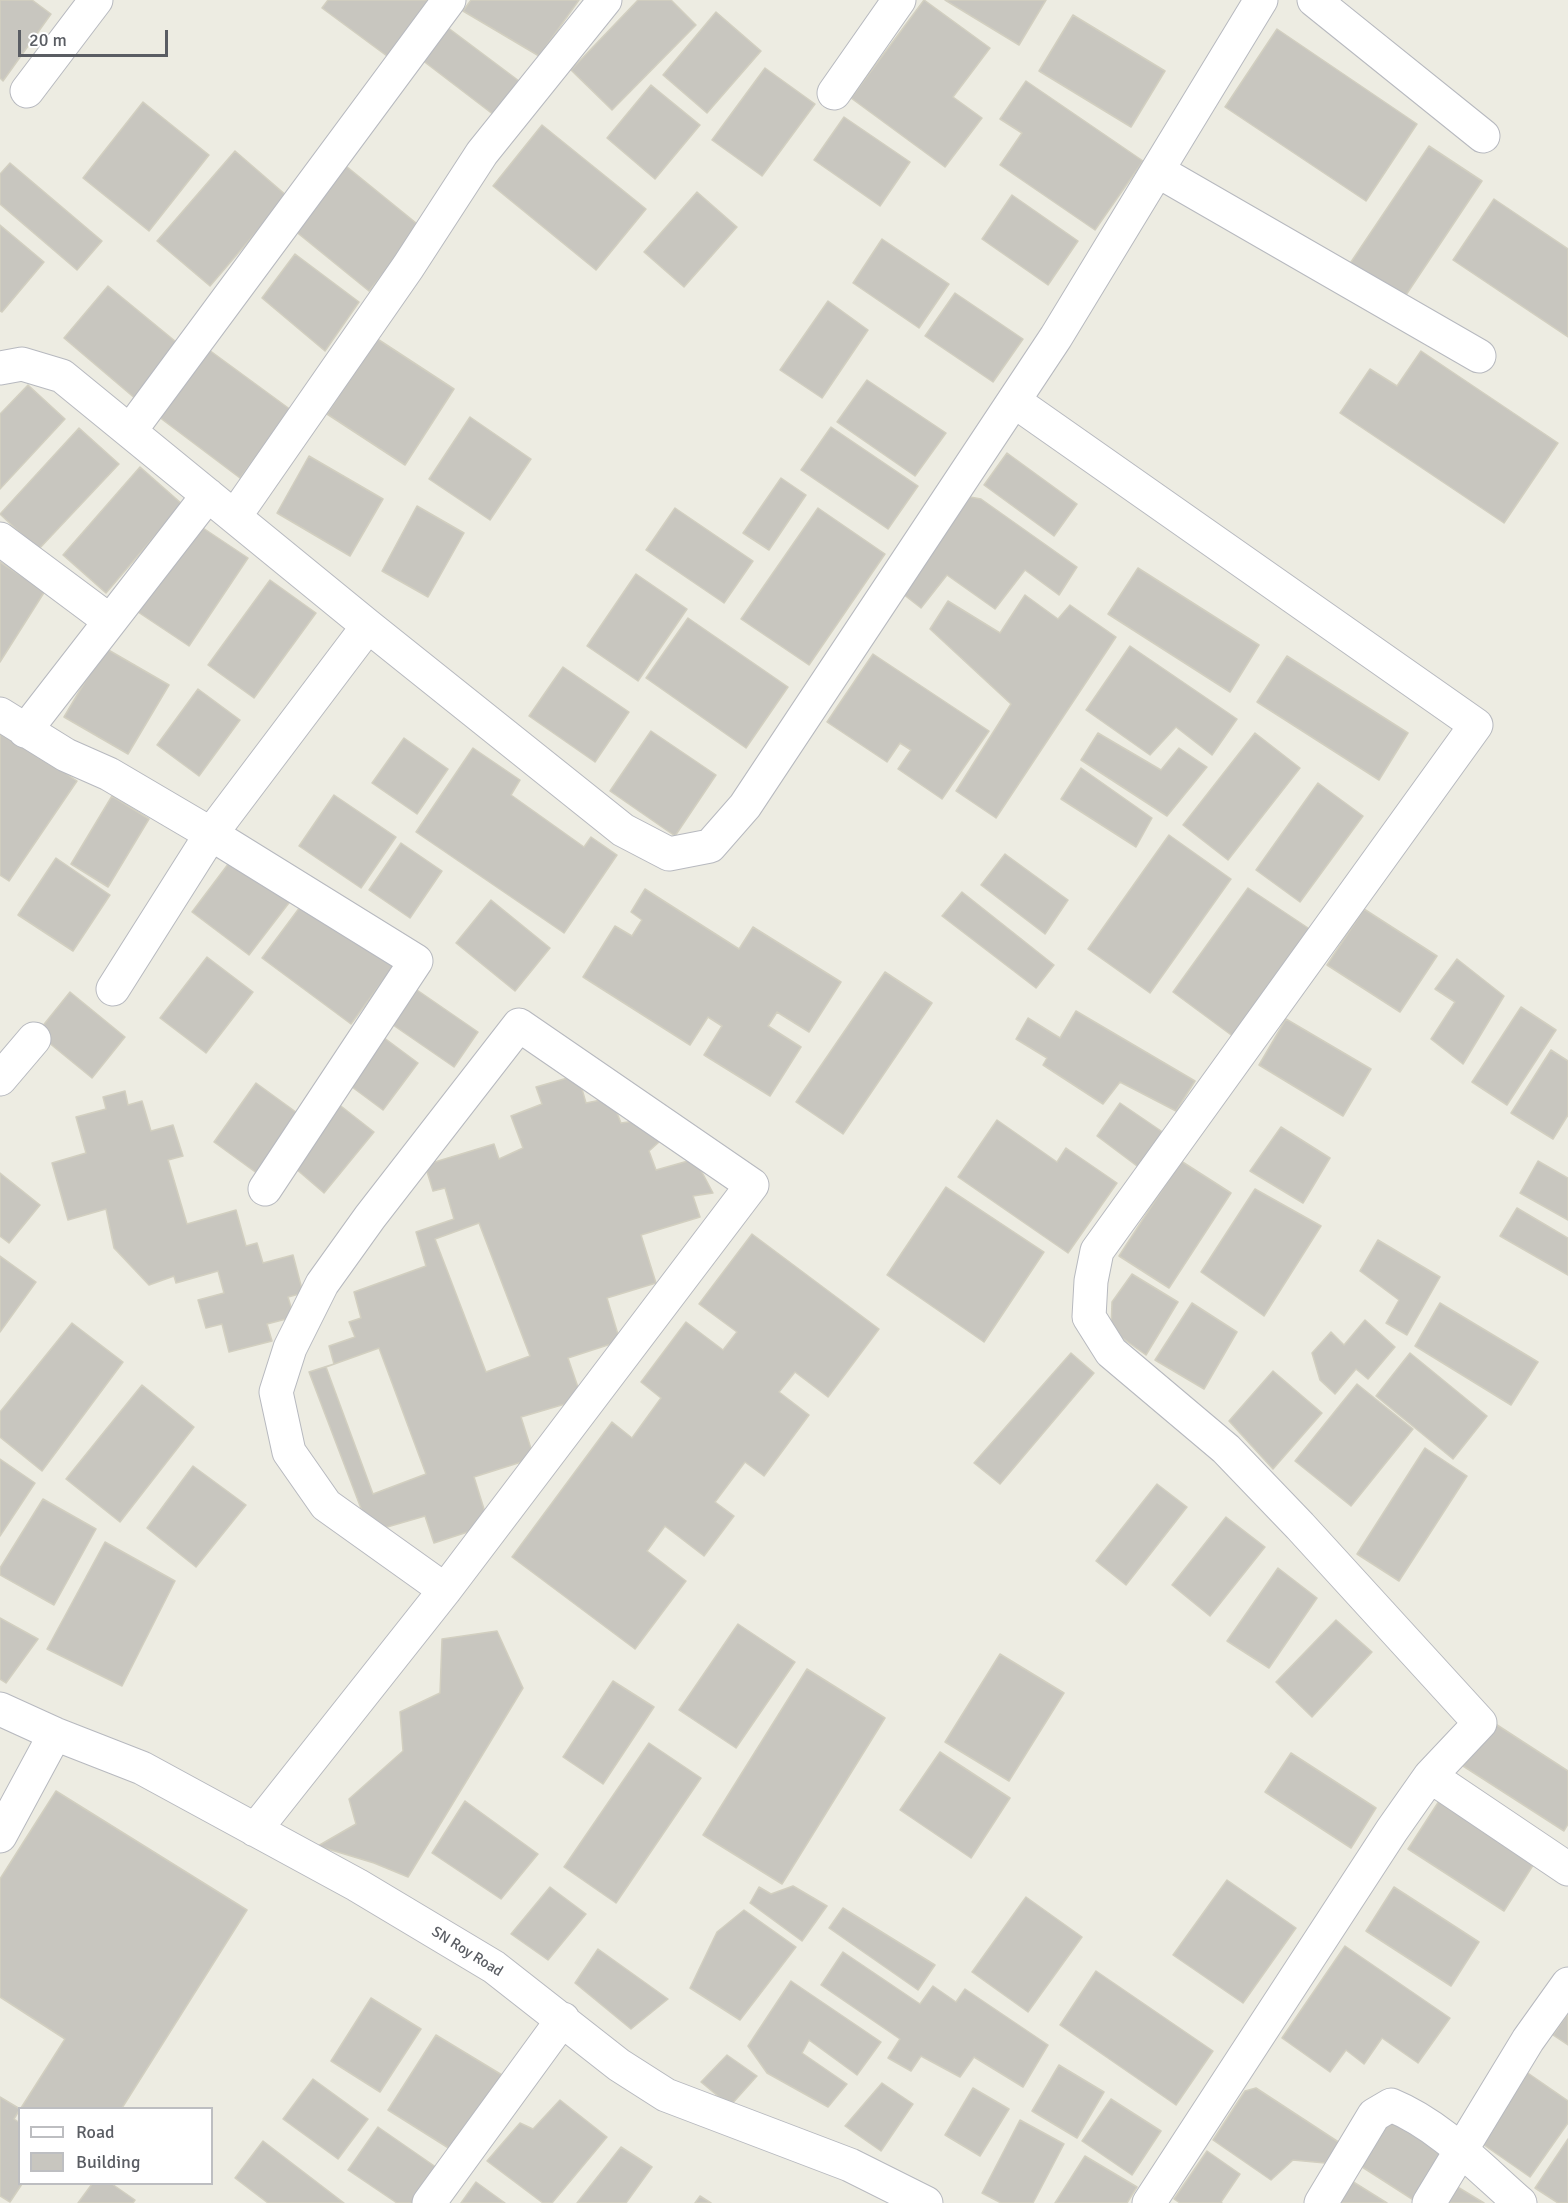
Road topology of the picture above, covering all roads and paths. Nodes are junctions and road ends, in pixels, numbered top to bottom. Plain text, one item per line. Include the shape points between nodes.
1 (96, 0) edge
2 (449, 0) edge
3 (604, 0) edge
4 (899, 0) edge
5 (1261, 0) edge
6 (1314, 0) edge
7 (27, 92) dead end
8 (834, 93) dead end
9 (1483, 136) dead end
10 (1158, 171) junction
11 (1479, 356) dead end
12 (0, 367) edge
13 (1014, 401) junction
14 (130, 431) junction
15 (208, 495) junction
16 (235, 516) junction
17 (0, 539) edge
18 (110, 621) junction
19 (368, 626) junction
20 (12, 723) edge
21 (211, 834) junction
22 (113, 988) dead end
23 (34, 1040) dead end
24 (0, 1079) edge
25 (265, 1189) dead end
26 (445, 1590) junction
27 (0, 1709) edge
28 (55, 1734) junction
29 (1430, 1776) junction
30 (255, 1830) junction
31 (0, 1836) edge
32 (1568, 1869) edge
33 (1568, 1984) edge
34 (563, 2019) junction
35 (1460, 2150) junction
36 (429, 2203) edge
37 (926, 2203) edge
38 (1149, 2203) edge
39 (1322, 2203) edge
40 (1429, 2203) edge
41 (1520, 2203) edge

1 - 7 street
2 - 14 street
3 - 16 street via 482,153
4 - 8 street
5 - 10 street
6 - 9 street
10 - 11 street
10 - 13 street
12 - 14 street via 22,364 62,376
13 - 19 street via 746,806 710,846 669,854 623,830
13 - 29 street via 1476,725 1097,1251 1089,1317 1111,1352 1226,1449 1480,1723
14 - 15 street
15 - 16 street
15 - 18 street
16 - 19 street
17 - 18 street
18 - 20 street
19 - 21 street
20 - 21 street
21 - 22 street
21 - 25 street via 416,961
23 - 24 street
26 - 26 street via 752,1185 519,1025 322,1284 290,1348 276,1392 289,1452 326,1505
26 - 30 street
27 - 28 street, SN Roy Road
28 - 30 street, SN Roy Road via 142,1768
28 - 31 street
29 - 32 street
29 - 38 street
30 - 34 street, SN Roy Road via 357,1885 494,1967
33 - 35 street
34 - 36 street
34 - 37 street, SN Roy Road via 619,2065 666,2095 850,2164
35 - 39 street via 1413,2114 1390,2105 1374,2115
35 - 40 street
35 - 41 street

